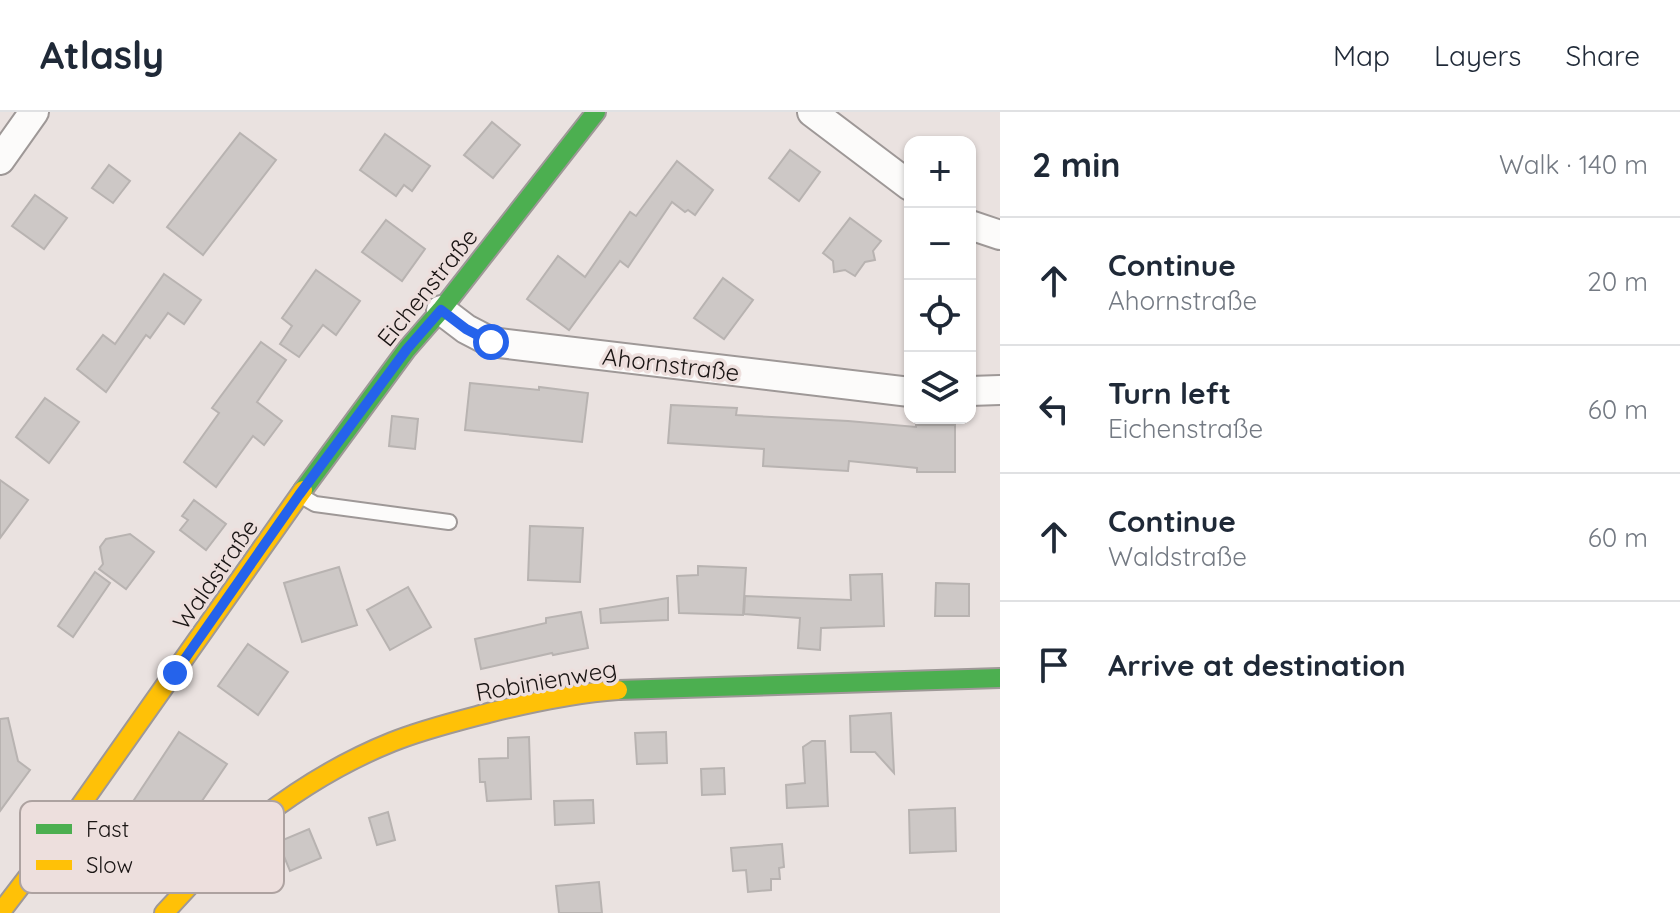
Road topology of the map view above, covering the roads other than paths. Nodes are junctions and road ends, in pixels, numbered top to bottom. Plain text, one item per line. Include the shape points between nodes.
1 (34, 112) edge
2 (596, 112) edge
3 (812, 112) edge
4 (0, 160) edge
5 (904, 181) edge
6 (976, 227) edge
7 (1000, 235) edge
8 (441, 310) junction
9 (1000, 390) edge
10 (904, 391) edge
11 (976, 391) edge
12 (299, 495) junction
13 (449, 522) dead end
14 (1000, 678) edge
15 (84, 801) edge
16 (284, 801) edge
17 (20, 887) edge
18 (183, 893) edge
19 (0, 913) edge
20 (164, 913) edge

1 - 4 street
2 - 8 street, Eichenstraße
3 - 5 street
6 - 7 street
8 - 10 street, Ahornstraße via 491,342
8 - 12 street, Eichenstraße
9 - 11 street
12 - 13 lane via 315,504
12 - 15 street, Waldstraße
14 - 16 street, Robinienweg via 589,692 516,706 392,742
17 - 19 street, Waldstraße
18 - 20 street, Robinienweg

